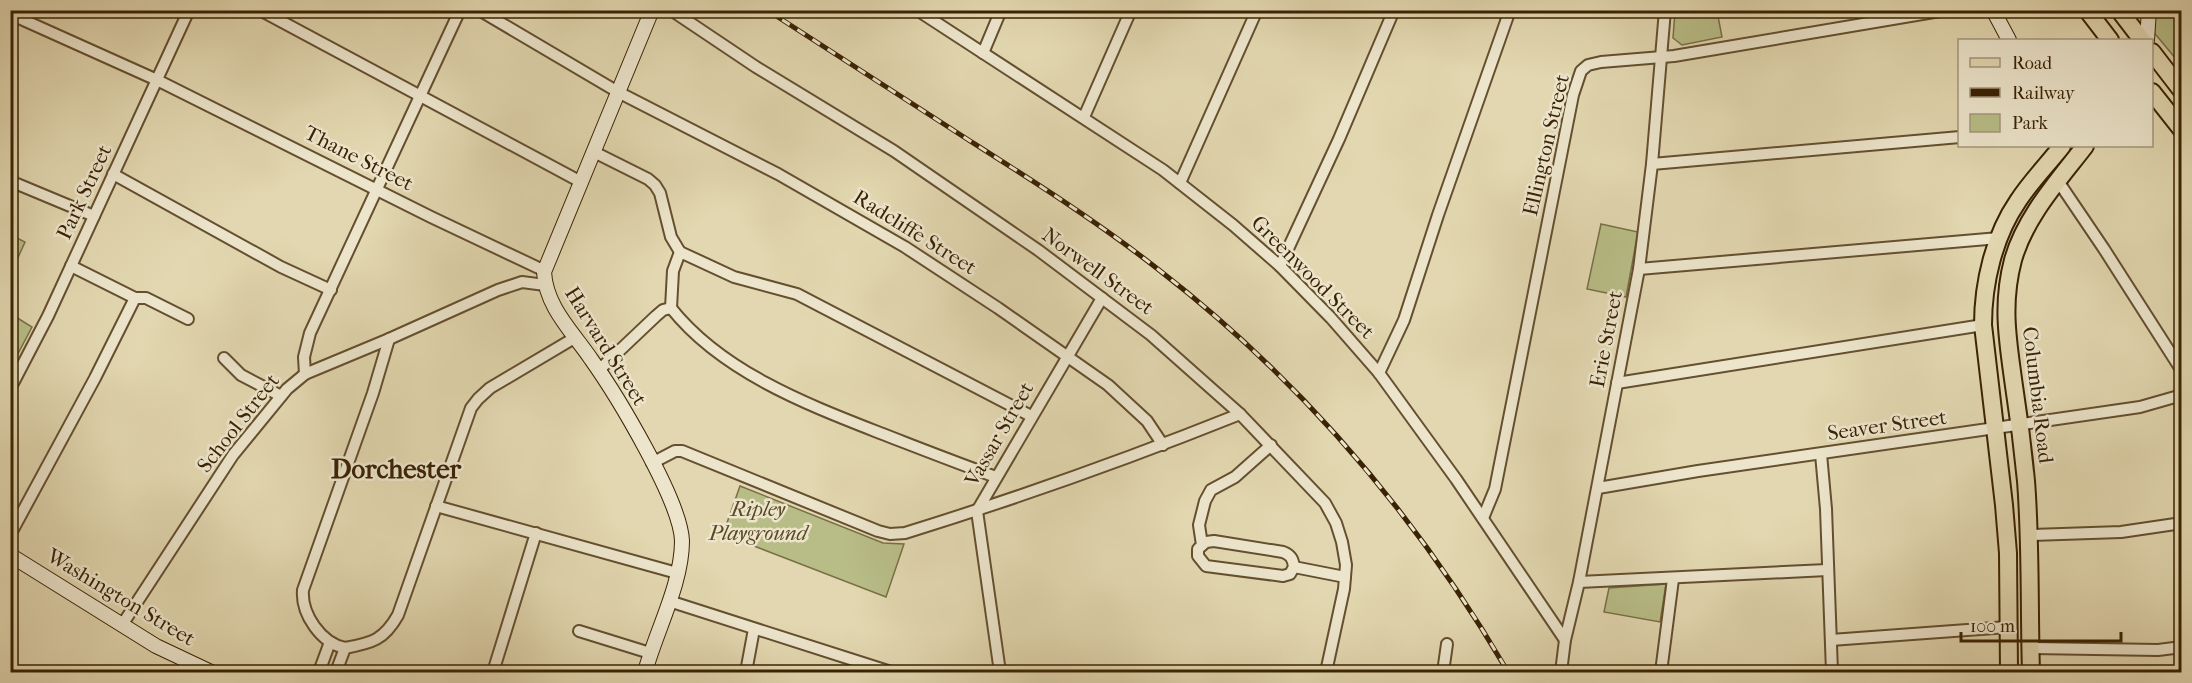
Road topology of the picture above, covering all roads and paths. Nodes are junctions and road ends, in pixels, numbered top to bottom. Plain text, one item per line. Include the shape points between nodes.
1 (189, 10) edge
2 (260, 10) edge
3 (460, 10) edge
4 (479, 10) edge
5 (652, 10) edge
6 (671, 10) edge
7 (917, 10) edge
8 (1001, 10) edge
9 (1131, 10) edge
10 (1257, 10) edge
11 (1394, 10) edge
12 (1510, 10) edge
13 (1665, 10) edge
14 (1946, 10) edge
15 (1994, 10) edge
16 (2087, 10) edge
17 (2119, 10) edge
18 (2149, 10) edge
19 (10, 14) edge
20 (2008, 39) edge
21 (2109, 39) edge
22 (2141, 39) edge
23 (2147, 39) edge
24 (983, 53) junction
25 (2153, 55) edge
26 (1662, 58) junction
27 (157, 80) junction
28 (2181, 91) edge
29 (618, 92) junction
30 (2153, 95) edge
31 (420, 96) junction
32 (1084, 117) junction
33 (2181, 130) edge
34 (1958, 136) edge
35 (2060, 147) edge
36 (2084, 147) edge
37 (594, 152) junction
38 (1652, 164) junction
39 (113, 174) junction
40 (10, 181) edge
41 (2058, 181) junction
42 (581, 182) junction
43 (1180, 183) junction
44 (378, 189) junction
45 (94, 216) junction
46 (1999, 238) junction
47 (680, 252) junction
48 (71, 266) junction
49 (1280, 266) junction
50 (1639, 269) junction
51 (545, 278) junction
52 (331, 290) junction
53 (135, 298) junction
54 (1102, 298) junction
55 (671, 308) junction
56 (188, 319) dead end
57 (1983, 325) junction
58 (576, 337) junction
59 (389, 339) junction
60 (1067, 356) junction
61 (224, 358) dead end
62 (599, 370) junction
63 (2181, 370) edge
64 (1379, 373) junction
65 (305, 374) junction
66 (1617, 383) junction
67 (10, 389) edge
68 (2181, 395) edge
69 (281, 396) junction
70 (1240, 414) junction
71 (1031, 416) junction
72 (2020, 424) junction
73 (1995, 429) junction
74 (1163, 445) junction
75 (1271, 445) junction
76 (1821, 454) junction
77 (652, 463) junction
78 (996, 477) junction
79 (1598, 488) junction
80 (436, 506) junction
81 (977, 511) junction
82 (1483, 518) junction
83 (2181, 523) edge
84 (536, 533) junction
85 (10, 535) edge
86 (2029, 535) junction
87 (1203, 545) junction
88 (10, 555) edge
89 (1294, 567) junction
90 (1827, 570) junction
91 (677, 573) junction
92 (1345, 577) junction
93 (1673, 579) junction
94 (1579, 582) junction
95 (669, 601) junction
96 (122, 625) junction
97 (2008, 627) junction
98 (754, 629) junction
99 (579, 631) dead end
100 (1565, 640) junction
101 (1831, 640) junction
102 (330, 642) junction
103 (1447, 644) dead end
104 (2181, 647) edge
105 (345, 648) junction
106 (2030, 648) junction
107 (650, 653) junction
108 (211, 672) edge
109 (319, 672) edge
110 (336, 672) edge
111 (493, 672) edge
112 (645, 672) edge
113 (746, 672) edge
114 (891, 672) edge
115 (1000, 672) edge
116 (1326, 672) edge
117 (1443, 672) edge
118 (1561, 672) edge
119 (1661, 672) edge
120 (1832, 672) edge
121 (2009, 672) edge
122 (2031, 672) edge

1 - 27 street, Park Street
2 - 31 street
3 - 31 street
4 - 29 street, Radcliffe Street
5 - 29 main road, Harvard Street
6 - 54 street, Norwell Street via 894,151
7 - 24 street, Greenwood Street
8 - 24 street
9 - 32 street
10 - 43 street
11 - 49 street
12 - 64 street via 1404,320
13 - 26 street, Erie Street
14 - 26 street, Ellington Street
15 - 20 main road
16 - 21 main road
17 - 22 main road
18 - 23 main road
19 - 27 street, Thane Street
24 - 32 street, Greenwood Street
25 - 28 main road
26 - 38 street, Erie Street
26 - 82 street, Ellington Street via 1588,65 1577,80 1495,489
27 - 39 street, Park Street
27 - 44 street, Thane Street
29 - 37 main road, Harvard Street
29 - 60 street, Radcliffe Street via 881,232
30 - 33 main road
31 - 42 street
31 - 44 street
32 - 43 street, Greenwood Street
34 - 38 street
35 - 46 main road via 2019,199
36 - 41 main road, Columbia Road
37 - 42 main road, Harvard Street
37 - 47 street via 655,185 671,237
38 - 50 street, Erie Street
39 - 45 street, Park Street
39 - 52 street via 281,267
40 - 45 street
41 - 63 street
41 - 72 main road, Columbia Road via 2021,238 2006,287 2005,326
42 - 51 main road, Harvard Street
43 - 49 street, Greenwood Street
44 - 51 street, Thane Street
44 - 52 street
45 - 48 street, Park Street
46 - 50 street
46 - 57 main road via 1983,302
47 - 55 street via 673,271
47 - 71 street via 734,277 797,294
48 - 53 street
48 - 67 street, Park Street
49 - 64 street, Greenwood Street
50 - 66 street, Erie Street
51 - 58 main road, Harvard Street via 553,306
51 - 59 street, School Street via 498,290
52 - 65 street via 310,333 304,357
53 - 56 street via 146,298
53 - 85 street
54 - 60 street, Vassar Street
54 - 70 street, Norwell Street via 1151,335
55 - 62 street via 656,316
55 - 78 street via 719,352 763,381 854,422
57 - 66 street
57 - 73 main road
58 - 62 main road, Harvard Street
58 - 80 street via 478,399 466,419
59 - 65 street, School Street
59 - 102 street via 303,590 305,608
60 - 71 street, Vassar Street
60 - 74 street, Radcliffe Street via 1136,410
61 - 69 street via 241,375
62 - 77 main road, Harvard Street
64 - 82 street, Greenwood Street
65 - 69 street, School Street
66 - 79 street, Erie Street
68 - 72 street, Seaver Street via 2140,407
69 - 96 street, School Street via 233,455
70 - 74 street
70 - 75 street, Norwell Street
71 - 78 street, Vassar Street
72 - 73 street, Seaver Street
72 - 86 main road, Columbia Road
73 - 76 street, Seaver Street
73 - 97 main road via 2004,505
74 - 81 street
75 - 87 street via 1235,477 1211,490 1199,525
75 - 92 street, Norwell Street via 1325,503 1342,542
76 - 79 street, Seaver Street
76 - 90 street
77 - 81 street via 682,451 890,534
77 - 91 main road, Harvard Street via 679,523 682,541
78 - 81 street, Vassar Street
79 - 94 street, Erie Street
80 - 84 street
80 - 105 street via 391,628 366,644
81 - 115 street, Vassar Street
82 - 100 street, Greenwood Street
83 - 86 street via 2121,532
84 - 91 street
84 - 111 street
86 - 106 main road, Columbia Road
87 - 89 street via 1214,542 1283,552 1293,560
87 - 89 street via 1198,556 1206,566 1283,576
88 - 96 main road, Washington Street
89 - 92 street
90 - 93 street
90 - 101 street
91 - 95 main road, Harvard Street
92 - 116 street, Norwell Street
93 - 94 street
93 - 119 street
94 - 100 street, Erie Street
95 - 98 street
95 - 107 main road, Harvard Street
96 - 108 main road, Washington Street
97 - 101 street
97 - 121 main road
98 - 113 street
98 - 114 street
99 - 107 street
100 - 118 street, Erie Street
101 - 120 street
102 - 105 street
102 - 109 street
103 - 117 street
104 - 106 street
105 - 110 street
106 - 122 main road, Columbia Road
107 - 112 main road, Harvard Street

